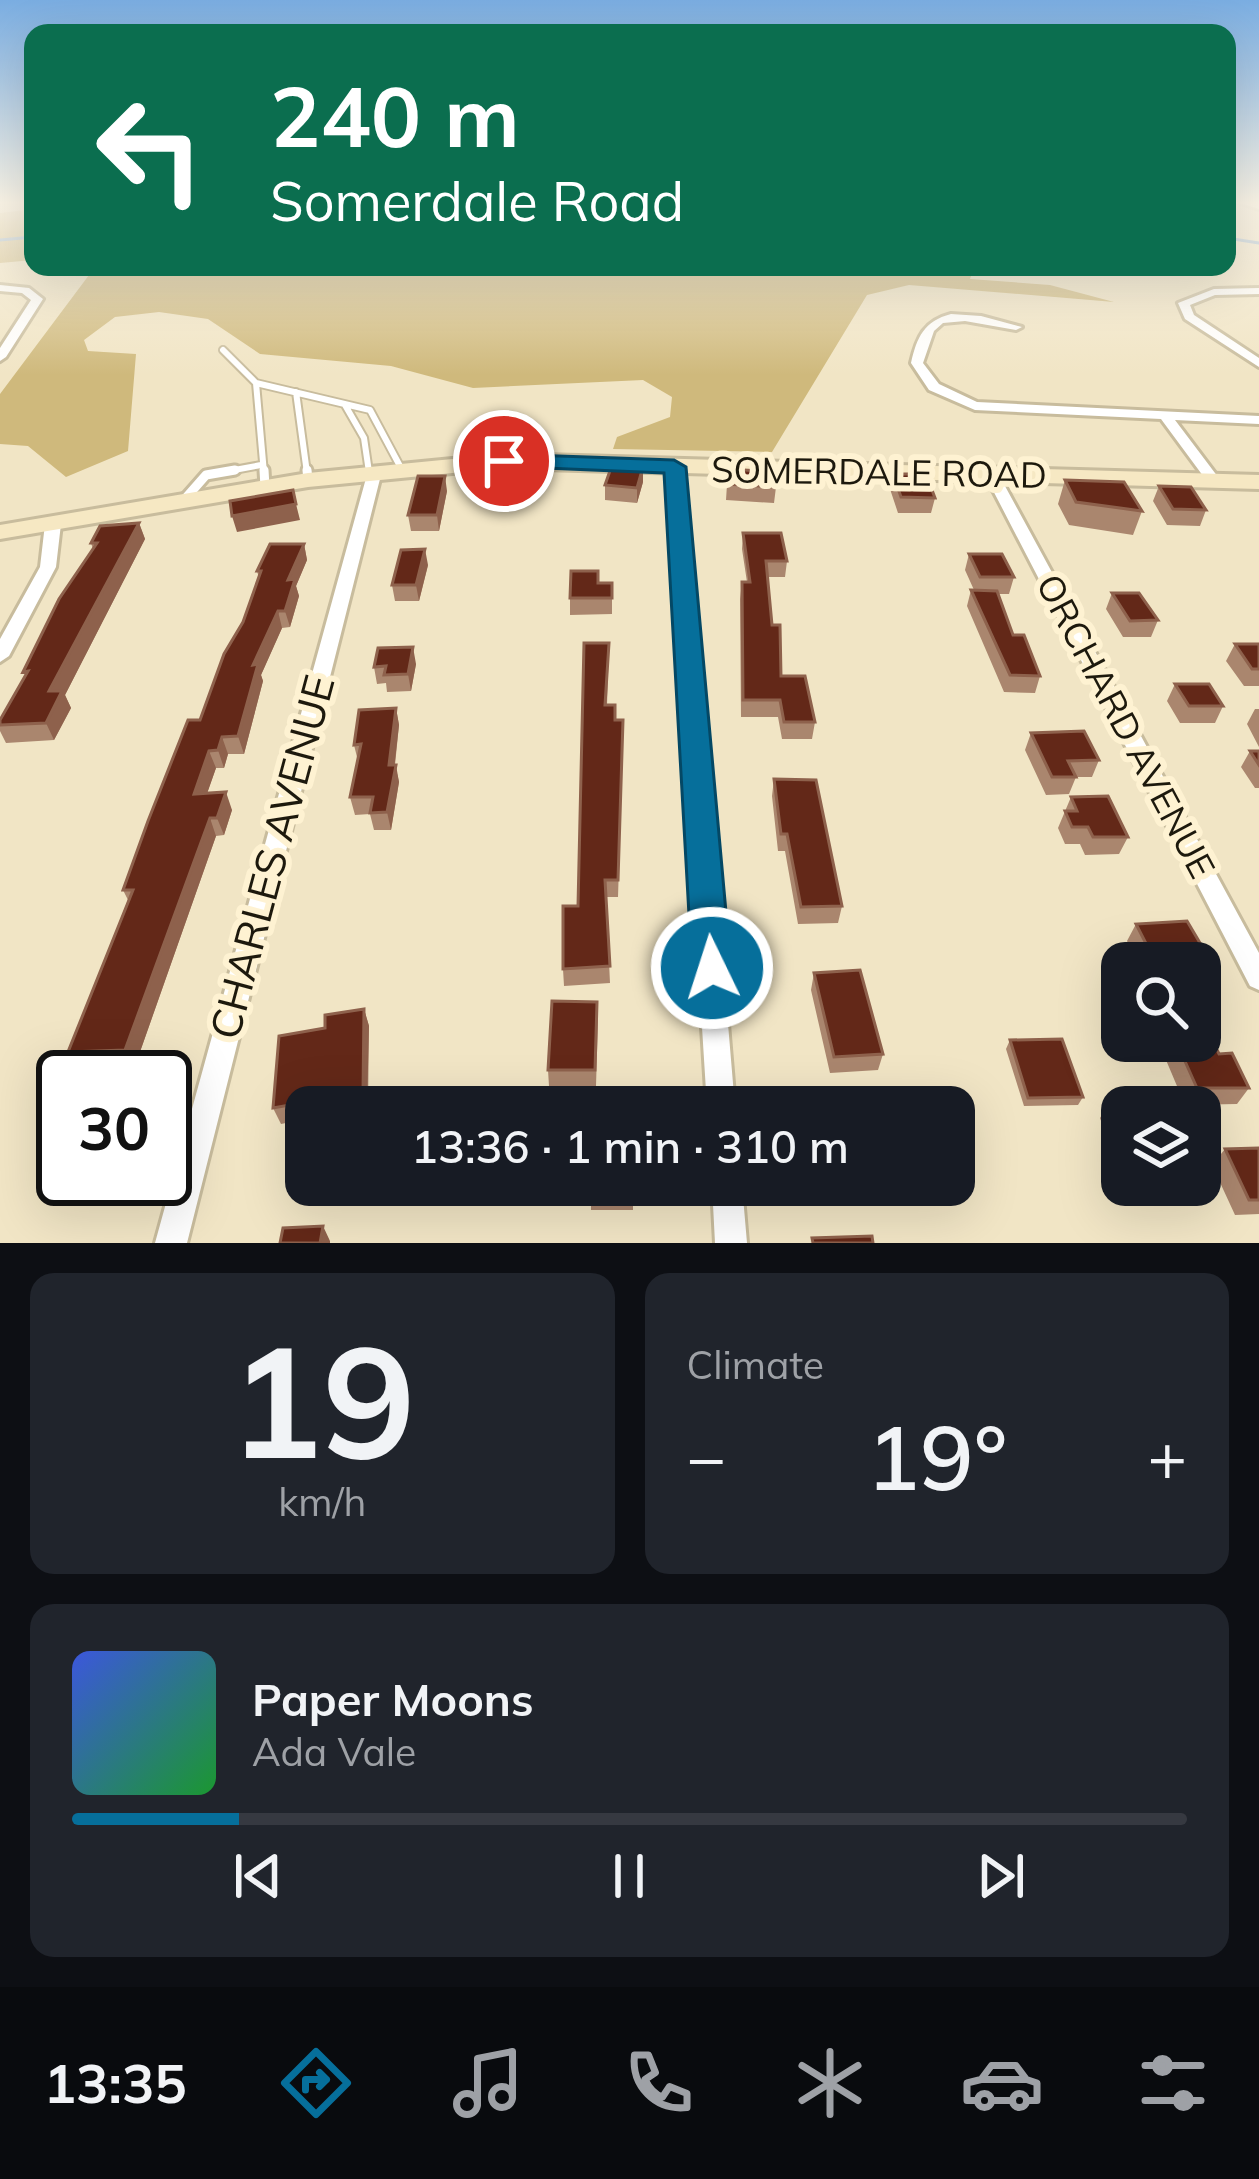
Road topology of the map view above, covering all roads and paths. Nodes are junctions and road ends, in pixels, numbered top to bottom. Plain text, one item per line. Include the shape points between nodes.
1 (0, 288) edge
2 (1259, 291) edge
3 (1016, 327) dead end
4 (223, 350) dead end
5 (0, 357) edge
6 (1259, 363) edge
7 (256, 382) junction
8 (296, 392) junction
9 (343, 402) junction
10 (1167, 418) junction
11 (1259, 420) edge
12 (674, 467) junction
13 (401, 468) junction
14 (371, 471) junction
15 (992, 475) junction
16 (263, 476) junction
17 (308, 480) junction
18 (1214, 481) junction
19 (1259, 482) edge
20 (53, 524) junction
21 (0, 532) edge
22 (0, 656) edge
23 (1259, 978) edge
24 (720, 1086) edge
25 (728, 1206) edge
26 (171, 1243) edge
27 (731, 1243) edge

1 - 5 street via 37,299
2 - 6 street via 1214,292 1184,304 1190,317
3 - 10 street via 932,322 917,364 934,387 975,406
4 - 7 lane
7 - 8 lane
7 - 16 lane
8 - 9 lane
8 - 17 lane
9 - 13 lane via 378,416
9 - 14 lane
10 - 11 street
10 - 18 street
12 - 13 main road, SOMERDALE ROAD via 504,461
12 - 15 main road, SOMERDALE ROAD
12 - 24 street
13 - 14 main road, SOMERDALE ROAD
14 - 17 main road, SOMERDALE ROAD
14 - 26 street, CHARLES AVENUE
15 - 18 main road, SOMERDALE ROAD
15 - 23 street, ORCHARD AVENUE
16 - 17 main road, SOMERDALE ROAD
16 - 20 main road, SOMERDALE ROAD
18 - 19 main road, SOMERDALE ROAD
20 - 21 main road, SOMERDALE ROAD
20 - 22 street via 48,567
25 - 27 street

